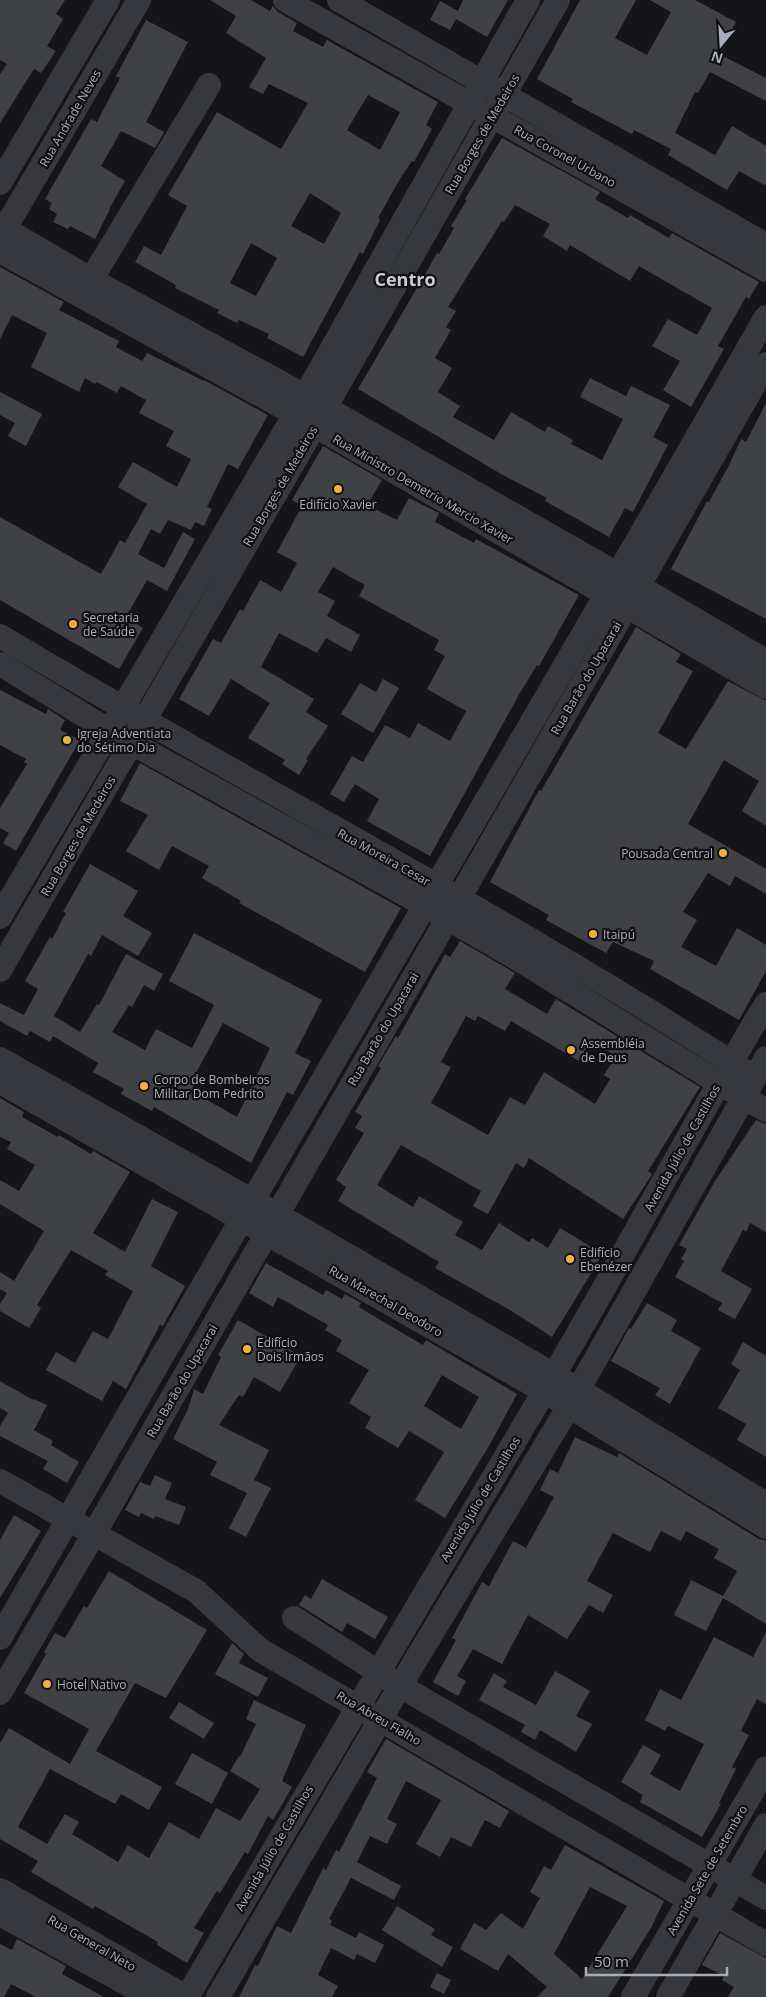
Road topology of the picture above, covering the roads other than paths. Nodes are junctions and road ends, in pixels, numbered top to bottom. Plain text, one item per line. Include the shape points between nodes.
1 (285, 0) edge
2 (332, 0) edge
3 (339, 0) edge
4 (528, 0) edge
5 (558, 0) edge
6 (106, 4) edge
7 (133, 10) edge
8 (321, 21) junction
9 (209, 85) dead end
10 (475, 92) junction
11 (498, 105) junction
12 (24, 142) junction
13 (48, 156) junction
14 (428, 176) junction
15 (0, 183) edge
16 (643, 187) junction
17 (450, 189) junction
18 (1, 236) edge
19 (766, 245) edge
20 (766, 270) edge
21 (86, 288) junction
22 (766, 317) edge
23 (346, 323) junction
24 (368, 334) junction
25 (766, 364) edge
26 (300, 405) junction
27 (320, 417) junction
28 (396, 461) junction
29 (251, 489) junction
30 (272, 500) junction
31 (619, 575) junction
32 (639, 587) junction
33 (607, 596) junction
34 (627, 608) junction
35 (0, 636) edge
36 (166, 636) junction
37 (711, 643) junction
38 (186, 649) junction
39 (766, 662) edge
40 (0, 664) edge
41 (766, 687) edge
42 (123, 709) junction
43 (144, 722) junction
44 (110, 731) junction
45 (132, 743) junction
46 (284, 801) junction
47 (273, 822) junction
48 (430, 896) junction
49 (452, 909) junction
50 (0, 917) edge
51 (528, 952) junction
52 (2, 962) edge
53 (766, 1004) edge
54 (660, 1019) junction
55 (648, 1039) junction
56 (0, 1059) edge
57 (731, 1062) junction
58 (757, 1079) edge
59 (0, 1082) edge
60 (719, 1083) junction
61 (766, 1110) edge
62 (109, 1132) junction
63 (674, 1164) junction
64 (697, 1179) junction
65 (248, 1210) junction
66 (272, 1223) junction
67 (593, 1306) junction
68 (618, 1320) junction
69 (166, 1351) junction
70 (191, 1366) junction
71 (549, 1383) junction
72 (573, 1400) junction
73 (0, 1482) edge
74 (732, 1495) junction
75 (766, 1504) edge
76 (67, 1520) junction
77 (464, 1525) junction
78 (766, 1528) edge
79 (94, 1534) junction
80 (489, 1539) junction
81 (294, 1618) dead end
82 (0, 1638) edge
83 (377, 1672) junction
84 (400, 1686) junction
85 (0, 1693) edge
86 (357, 1706) junction
87 (381, 1720) junction
88 (766, 1768) edge
89 (756, 1807) edge
90 (766, 1825) edge
91 (265, 1862) junction
92 (710, 1867) junction
93 (291, 1876) junction
94 (735, 1881) junction
95 (0, 1890) edge
96 (766, 1898) edge
97 (690, 1900) junction
98 (0, 1914) edge
99 (716, 1916) junction
100 (32, 1920) junction
101 (766, 1944) edge
102 (646, 1975) junction
103 (670, 1994) edge
104 (191, 1996) edge
105 (151, 1997) edge
106 (218, 1997) edge
107 (633, 1997) edge

1 - 8 street, Rua Coronel Urbano
2 - 8 street
3 - 10 street, Rua Coronel Urbano
4 - 10 street, Rua Borges de Medeiros
5 - 11 street, Rua Borges de Medeiros
6 - 7 street
6 - 12 street
7 - 13 street, Rua Andrade Neves
8 - 10 street, Rua Coronel Urbano
9 - 21 street
10 - 11 street, Rua Coronel Urbano
10 - 14 street, Rua Borges de Medeiros
11 - 16 street, Rua Coronel Urbano
11 - 17 street, Rua Borges de Medeiros
12 - 13 street
12 - 15 street
13 - 18 street, Rua Andrade Neves
14 - 17 street
14 - 23 street, Rua Borges de Medeiros
16 - 19 street, Rua Coronel Urbano
16 - 20 street, Rua Coronel Urbano
17 - 24 street, Rua Borges de Medeiros
18 - 21 street, Rua Ministro Demetrio Mercio Xavier
21 - 26 street, Rua Ministro Demetrio Mercio Xavier
22 - 31 street, Rua Barão do Upacarai
23 - 24 street
23 - 26 street, Rua Borges de Medeiros
24 - 27 street, Rua Borges de Medeiros
25 - 32 street, Rua Barão do Upacarai
26 - 27 street, Rua Ministro Demetrio Mercio Xavier
26 - 29 street, Rua Borges de Medeiros
27 - 28 street, Rua Ministro Demetrio Mercio Xavier
27 - 30 street, Rua Borges de Medeiros
28 - 31 street, Rua Ministro Demetrio Mercio Xavier
28 - 33 street, Rua Ministro Demetrio Mercio Xavier
29 - 30 street
29 - 36 street, Rua Borges de Medeiros
30 - 38 street, Rua Borges de Medeiros
31 - 32 street, Rua Ministro Demetrio Mercio Xavier
31 - 33 street, Rua Barão do Upacarai
32 - 34 street, Rua Barão do Upacarai
32 - 37 street, Rua Ministro Demetrio Mercio Xavier
33 - 34 street, Rua Ministro Demetrio Mercio Xavier
33 - 48 street, Rua Barão do Upacarai
34 - 37 street, Rua Ministro Demetrio Mercio Xavier
34 - 49 street, Rua Barão do Upacarai
35 - 42 street, Rua Moreira Cesar
36 - 38 street
36 - 42 street, Rua Borges de Medeiros
37 - 39 street, Rua Ministro Demetrio Mercio Xavier
37 - 41 street, Rua Ministro Demetrio Mercio Xavier
38 - 43 street, Rua Borges de Medeiros
40 - 44 street, Rua Moreira Cesar
42 - 43 street, Rua Moreira Cesar
42 - 44 street, Rua Borges de Medeiros
43 - 45 street, Rua Borges de Medeiros
43 - 46 street, Rua Moreira Cesar
44 - 45 street, Rua Moreira Cesar
44 - 50 street, Rua Borges de Medeiros
45 - 47 street, Rua Moreira Cesar
45 - 52 street, Rua Borges de Medeiros
46 - 47 street
46 - 48 street, Rua Moreira Cesar
47 - 48 street, Rua Moreira Cesar
48 - 49 street, Rua Moreira Cesar
48 - 65 street, Rua Barão do Upacarai
49 - 51 street, Rua Moreira Cesar
49 - 66 street, Rua Barão do Upacarai
51 - 54 street, Rua Moreira Cesar
51 - 55 street, Rua Moreira Cesar
53 - 57 street, Avenida Júlio de Castilhos
54 - 55 street
54 - 57 street, Rua Moreira Cesar
55 - 60 street, Rua Moreira Cesar
56 - 62 street, Rua Marechal Deodoro
57 - 58 street, Rua Moreira Cesar
57 - 60 street, Avenida Júlio de Castilhos
58 - 60 street, Rua Moreira Cesar
58 - 61 street, Rua Moreira Cesar
58 - 64 street
59 - 62 street, Rua Marechal Deodoro
60 - 63 street, Avenida Júlio de Castilhos
62 - 65 street, Rua Marechal Deodoro
63 - 64 street
63 - 67 street, Avenida Júlio de Castilhos
64 - 68 street
65 - 66 street, Rua Marechal Deodoro
65 - 69 street, Rua Barão do Upacarai
66 - 70 street, Rua Barão do Upacarai
66 - 71 street, Rua Marechal Deodoro
67 - 68 street
67 - 71 street, Avenida Júlio de Castilhos
68 - 72 street
69 - 70 street
69 - 76 street, Rua Barão do Upacarai
70 - 79 street, Rua Barão do Upacarai
71 - 72 street, Rua Marechal Deodoro
71 - 77 street, Avenida Júlio de Castilhos
72 - 74 street, Rua Marechal Deodoro
72 - 80 street
73 - 76 street, Rua Abreu Fialho
74 - 75 street, Rua Marechal Deodoro
74 - 78 street, Rua Marechal Deodoro
76 - 79 street, Rua Abreu Fialho
76 - 82 street, Rua Barão do Upacarai
77 - 80 street
77 - 83 street, Avenida Júlio de Castilhos
79 - 85 street, Rua Barão do Upacarai
79 - 86 street, Rua Abreu Fialho via 196,1591 260,1650
80 - 84 street
81 - 83 street
83 - 84 street
83 - 86 street, Avenida Júlio de Castilhos
84 - 87 street
84 - 92 street
86 - 87 street, Rua Abreu Fialho
86 - 91 street, Avenida Júlio de Castilhos
87 - 93 street
87 - 97 street, Rua Abreu Fialho
88 - 89 street, Avenida Sete de Setembro
89 - 92 street, Avenida Sete de Setembro
90 - 94 street
91 - 93 street
91 - 104 street, Avenida Júlio de Castilhos
92 - 94 street
92 - 97 street, Avenida Sete de Setembro
93 - 106 street
94 - 96 street
94 - 99 street
95 - 100 street, Rua General Neto
97 - 99 street, Rua Abreu Fialho
97 - 102 street, Avenida Sete de Setembro
98 - 100 street, Rua General Neto
99 - 101 street, Rua Abreu Fialho
99 - 103 street
100 - 104 street, Rua General Neto
100 - 105 street, Rua General Neto
102 - 103 street
102 - 107 street, Avenida Sete de Setembro

